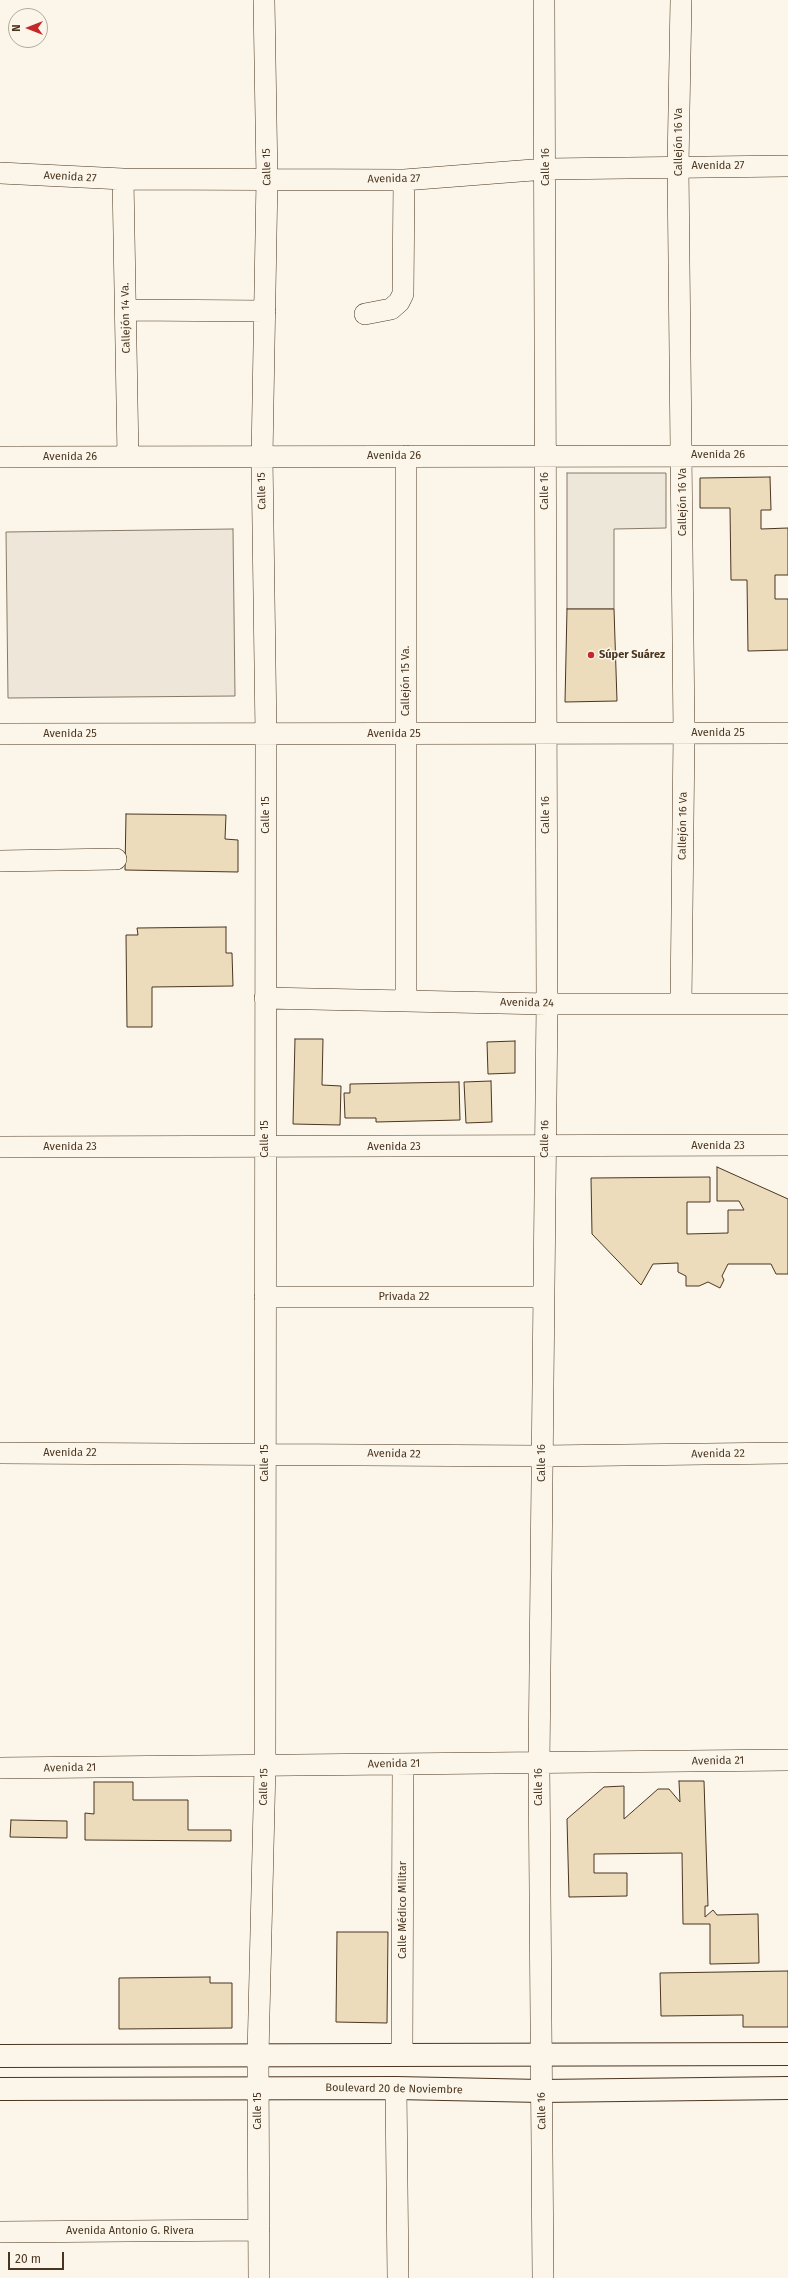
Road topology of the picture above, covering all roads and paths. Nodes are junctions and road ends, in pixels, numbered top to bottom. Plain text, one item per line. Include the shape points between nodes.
1 (264, 0) edge
2 (544, 0) edge
3 (681, 0) edge
4 (678, 166) junction
5 (788, 166) edge
6 (546, 169) junction
7 (0, 173) edge
8 (123, 179) junction
9 (267, 179) junction
10 (404, 180) junction
11 (126, 310) junction
12 (265, 311) junction
13 (365, 314) dead end
14 (683, 455) junction
15 (406, 456) junction
16 (545, 456) junction
17 (788, 456) edge
18 (0, 457) edge
19 (128, 457) junction
20 (262, 457) junction
21 (684, 732) junction
22 (546, 733) junction
23 (788, 733) edge
24 (0, 734) edge
25 (266, 734) junction
26 (406, 734) junction
27 (116, 859) dead end
28 (0, 861) edge
29 (265, 998) junction
30 (406, 1001) junction
31 (547, 1004) junction
32 (681, 1004) junction
33 (788, 1004) edge
34 (545, 1146) junction
35 (788, 1146) edge
36 (0, 1147) edge
37 (265, 1147) junction
38 (265, 1297) junction
39 (543, 1297) junction
40 (0, 1453) edge
41 (265, 1453) junction
42 (788, 1453) edge
43 (542, 1456) junction
44 (788, 1760) edge
45 (539, 1763) junction
46 (403, 1764) junction
47 (265, 1766) junction
48 (0, 1768) edge
49 (541, 2054) junction
50 (788, 2054) edge
51 (258, 2055) junction
52 (0, 2056) edge
53 (402, 2056) junction
54 (258, 2088) junction
55 (396, 2088) junction
56 (788, 2088) edge
57 (0, 2089) edge
58 (541, 2091) junction
59 (259, 2230) junction
60 (0, 2232) edge
61 (259, 2278) edge
62 (398, 2278) edge
63 (543, 2278) edge

1 - 9 street, Calle 15
2 - 6 street, Calle 16
3 - 4 street, Callejón 16 Va
4 - 5 street, Avenida 27
4 - 6 street, Avenida 27
4 - 14 street, Callejón 16 Va
6 - 10 street, Avenida 27
6 - 16 street, Calle 16
7 - 8 street, Avenida 27
8 - 9 street, Avenida 27
8 - 11 street, Callejón 14 Va.
9 - 10 street, Avenida 27
9 - 12 street, Calle 15
10 - 13 street via 403,294 391,309
11 - 12 street
11 - 19 street, Callejón 14 Va.
12 - 20 street, Calle 15
14 - 16 street, Avenida 26
14 - 17 street, Avenida 26
14 - 21 street, Callejón 16 Va
15 - 16 street, Avenida 26
15 - 20 street, Avenida 26
15 - 26 street, Callejón 15 Va.
16 - 22 street, Calle 16
18 - 19 street, Avenida 26
19 - 20 street, Avenida 26
20 - 25 street, Calle 15
21 - 22 street, Avenida 25
21 - 23 street, Avenida 25
21 - 32 street, Callejón 16 Va
22 - 26 street, Avenida 25
22 - 31 street, Calle 16
24 - 25 street, Avenida 25
25 - 26 street, Avenida 25
25 - 29 street, Calle 15
26 - 30 street, Callejón 15 Va.
27 - 28 street
29 - 30 street, Avenida 24
29 - 37 street, Calle 15
30 - 31 street, Avenida 24
31 - 32 street, Avenida 24
31 - 34 street, Calle 16
32 - 33 street, Avenida 24
34 - 35 street, Avenida 23
34 - 37 street, Avenida 23
34 - 39 street, Calle 16
36 - 37 street, Avenida 23
37 - 38 street, Calle 15
38 - 39 street, Privada 22
38 - 41 street, Calle 15
39 - 43 street, Calle 16
40 - 41 street, Avenida 22
41 - 43 street, Avenida 22
41 - 47 street, Calle 15
42 - 43 street, Avenida 22
43 - 45 street, Calle 16
44 - 45 street, Avenida 21
45 - 46 street, Avenida 21
45 - 49 street, Calle 16
46 - 47 street, Avenida 21
46 - 53 street, Calle Médico Militar
47 - 48 street, Avenida 21
47 - 51 street, Calle 15
49 - 50 main road
49 - 53 main road
49 - 58 street, Calle 16
51 - 52 main road
51 - 53 main road
51 - 54 street, Calle 15
54 - 55 main road, Boulevard 20 de Noviembre
54 - 57 main road, Boulevard 20 de Noviembre
54 - 59 street, Calle 15
55 - 58 main road, Boulevard 20 de Noviembre
55 - 62 street
56 - 58 main road, Boulevard 20 de Noviembre
58 - 63 street, Calle 16
59 - 60 street, Avenida Antonio G. Rivera
59 - 61 street, Calle 15

